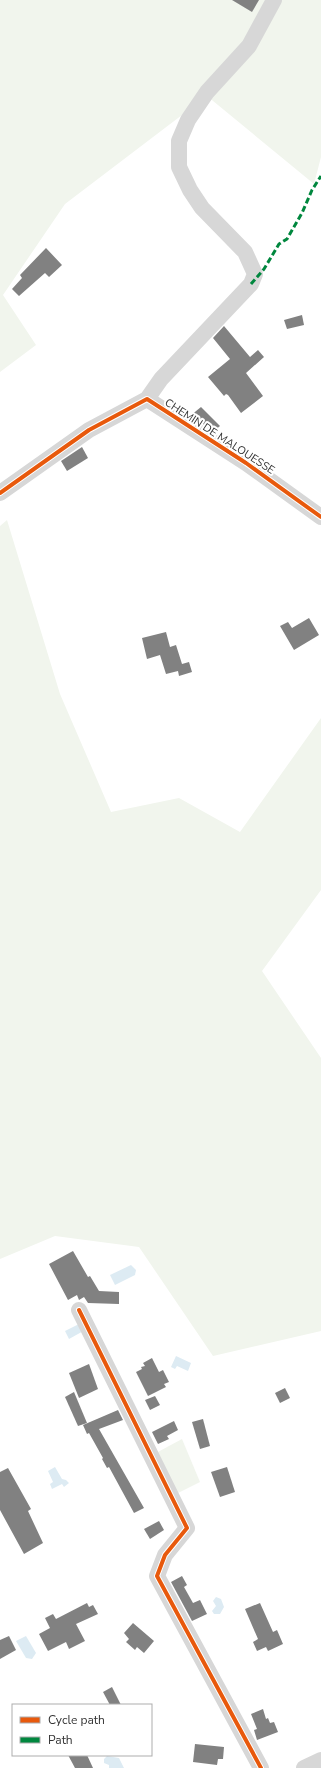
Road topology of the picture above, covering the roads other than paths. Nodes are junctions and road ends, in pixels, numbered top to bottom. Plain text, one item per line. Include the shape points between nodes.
1 (274, 0) edge
2 (148, 399) junction
3 (0, 493) edge
4 (321, 517) edge
5 (79, 1310) dead end
6 (321, 1760) edge
7 (261, 1768) edge
8 (304, 1768) edge

1 - 2 street via 249,46 206,92 188,120 179,141 179,167 190,190 202,208 245,252 255,274 251,284 161,379
2 - 3 street via 88,430
2 - 4 street, CHEMIN DE MALOUESSE via 246,463
5 - 7 street via 186,1528 164,1555 157,1576
6 - 8 street

